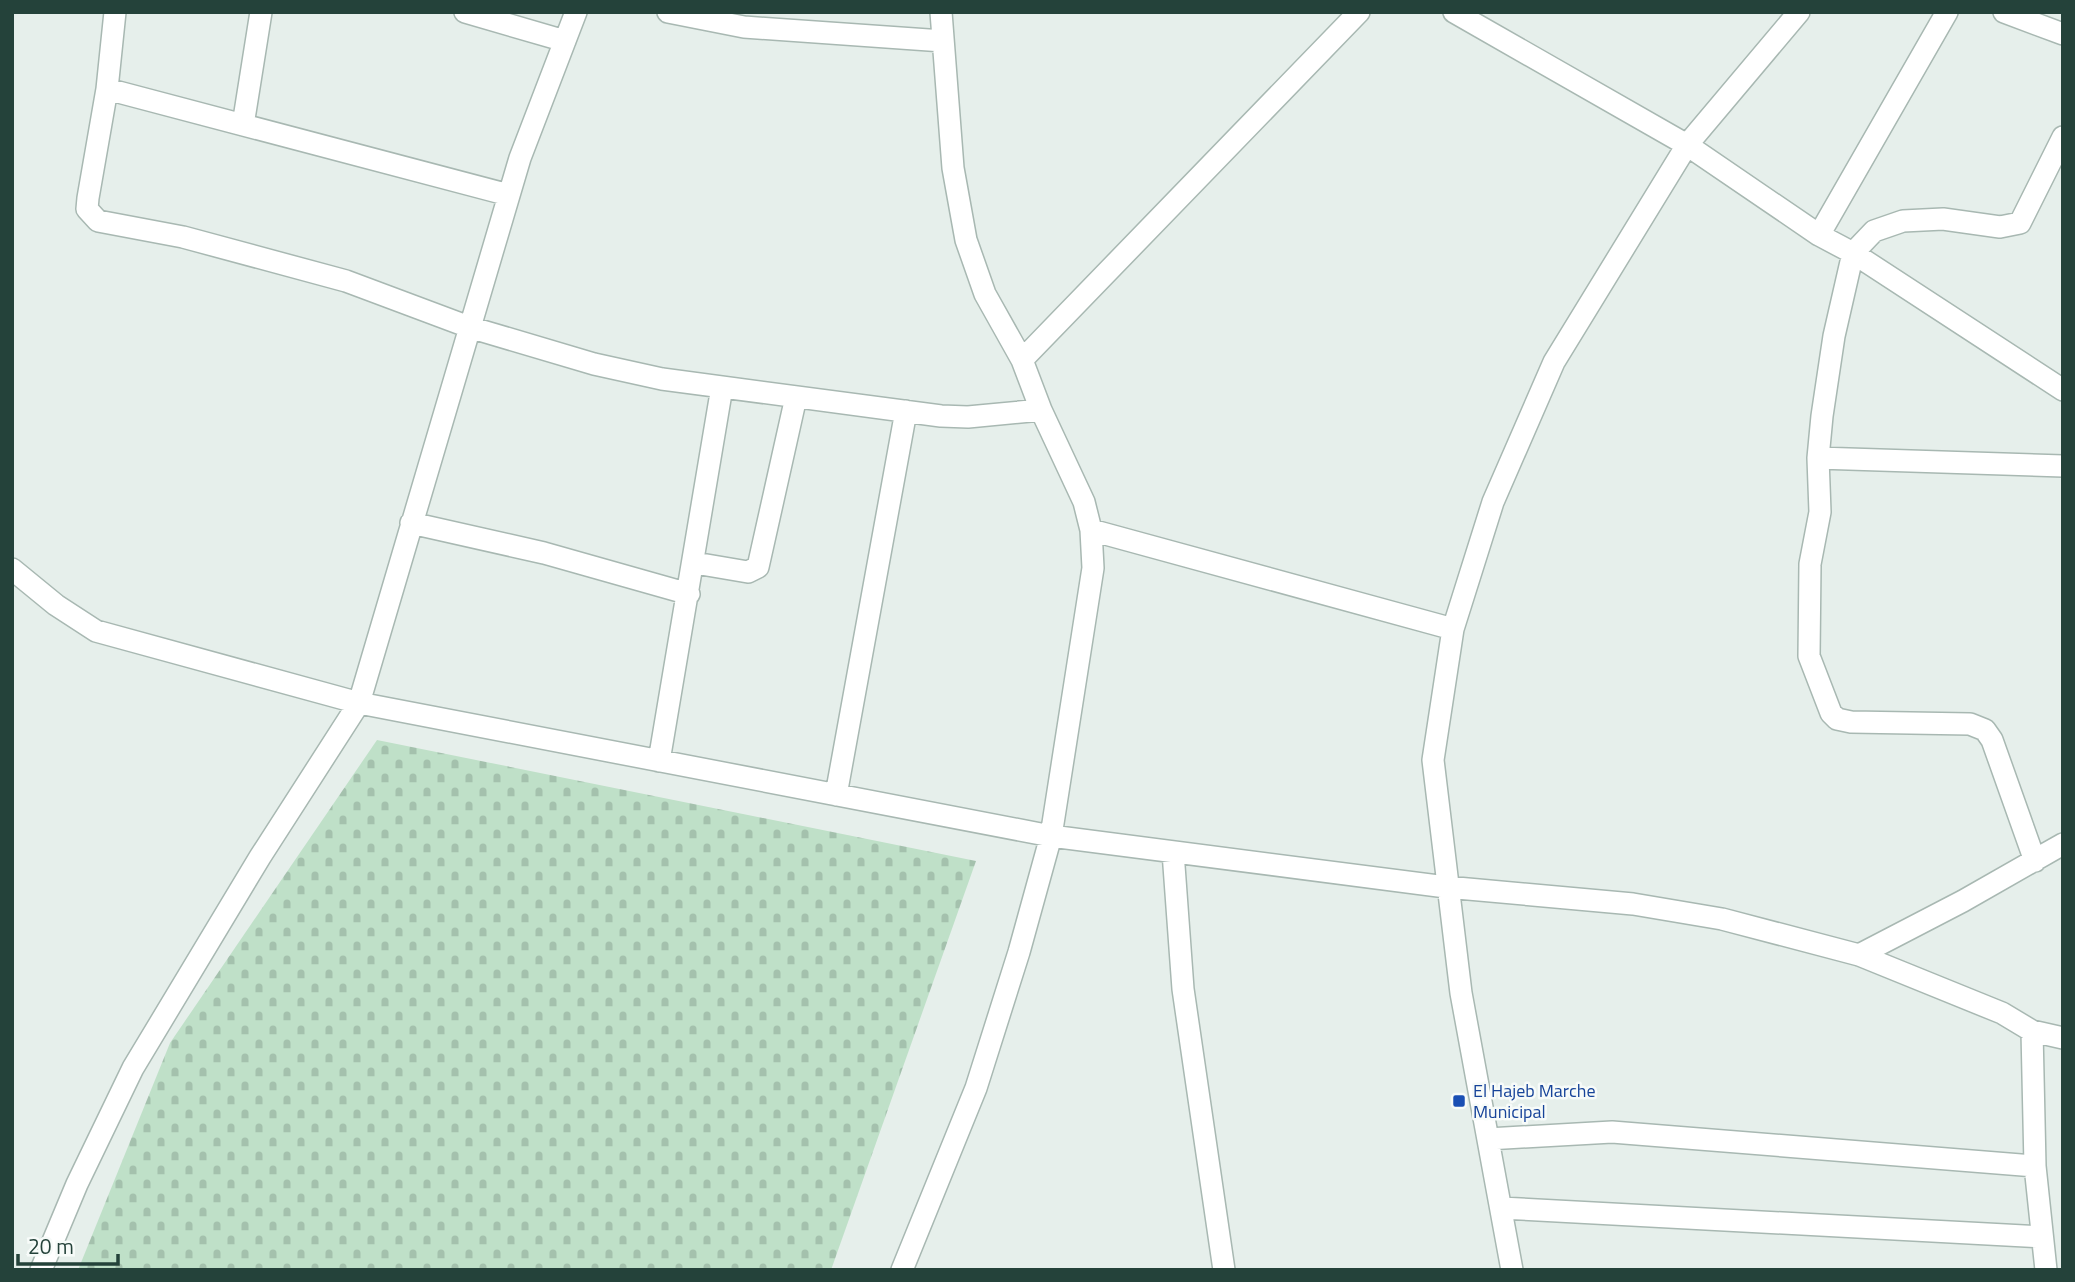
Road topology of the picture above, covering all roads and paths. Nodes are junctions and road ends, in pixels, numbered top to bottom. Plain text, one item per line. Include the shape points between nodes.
1 (115, 12) edge
2 (261, 12) edge
3 (465, 12) edge
4 (576, 12) edge
5 (668, 12) edge
6 (941, 12) edge
7 (1359, 12) edge
8 (1454, 12) edge
9 (1799, 12) edge
10 (1947, 12) edge
11 (2004, 12) edge
12 (2063, 34) edge
13 (565, 41) junction
14 (943, 41) junction
15 (107, 89) junction
16 (243, 125) junction
17 (2063, 137) edge
18 (1687, 145) junction
19 (509, 195) junction
20 (1819, 235) junction
21 (1853, 253) junction
22 (469, 327) junction
23 (1022, 360) junction
24 (722, 387) junction
25 (2063, 390) edge
26 (796, 397) junction
27 (1041, 410) junction
28 (906, 411) junction
29 (1818, 458) junction
30 (2063, 466) edge
31 (411, 523) junction
32 (1091, 530) junction
33 (695, 563) junction
34 (12, 569) edge
35 (689, 594) junction
36 (1453, 629) junction
37 (359, 703) junction
38 (659, 761) junction
39 (836, 795) junction
40 (1051, 836) junction
41 (2063, 844) edge
42 (1173, 852) junction
43 (2035, 861) junction
44 (1446, 887) junction
45 (1858, 955) junction
46 (2032, 1031) junction
47 (2063, 1038) edge
48 (1488, 1139) junction
49 (2035, 1166) junction
50 (1501, 1209) junction
51 (2042, 1237) junction
52 (903, 1269) edge
53 (41, 1270) edge
54 (1224, 1270) edge
55 (1512, 1270) edge
56 (2046, 1270) edge

1 - 15 street
2 - 16 street
3 - 13 street
4 - 13 street
5 - 14 street via 744,27
6 - 14 street
7 - 23 street
8 - 18 street
9 - 18 street
10 - 20 street
11 - 12 street
13 - 19 street
14 - 23 street via 953,168 966,240 985,294
15 - 16 street
15 - 22 street via 87,209 98,220 183,237 346,281
16 - 19 street
17 - 21 street via 2020,223 2000,227 1943,219 1903,221 1874,231
18 - 20 street
18 - 36 street via 1554,362 1493,502
19 - 22 street
20 - 21 street
21 - 25 street
21 - 29 street via 1834,336
22 - 24 street via 594,364
22 - 31 street
23 - 27 street
24 - 26 street
24 - 33 street
26 - 28 street
26 - 33 street via 758,567 748,572
27 - 28 street via 968,417
27 - 32 street via 1084,502
28 - 39 street
29 - 30 street
29 - 43 street via 1820,512 1810,564 1810,656 1831,713 1851,722 1970,724 1984,730 1992,740
31 - 35 street via 544,553
31 - 37 street
32 - 36 street
32 - 40 street via 1093,568
33 - 35 street
34 - 37 street via 96,631
35 - 38 street
36 - 44 street via 1433,760
37 - 38 street
37 - 53 street via 133,1068 76,1184
38 - 39 street
39 - 40 street
40 - 42 street
40 - 52 street via 976,1088
41 - 43 street
42 - 44 street
42 - 54 street via 1184,989
43 - 45 street
44 - 45 street via 1633,904 1710,917
44 - 48 street
45 - 46 street via 2002,1013
46 - 47 street
46 - 49 street
48 - 49 street via 1612,1132
48 - 50 street
49 - 51 street
50 - 51 street
50 - 55 street
51 - 56 street

